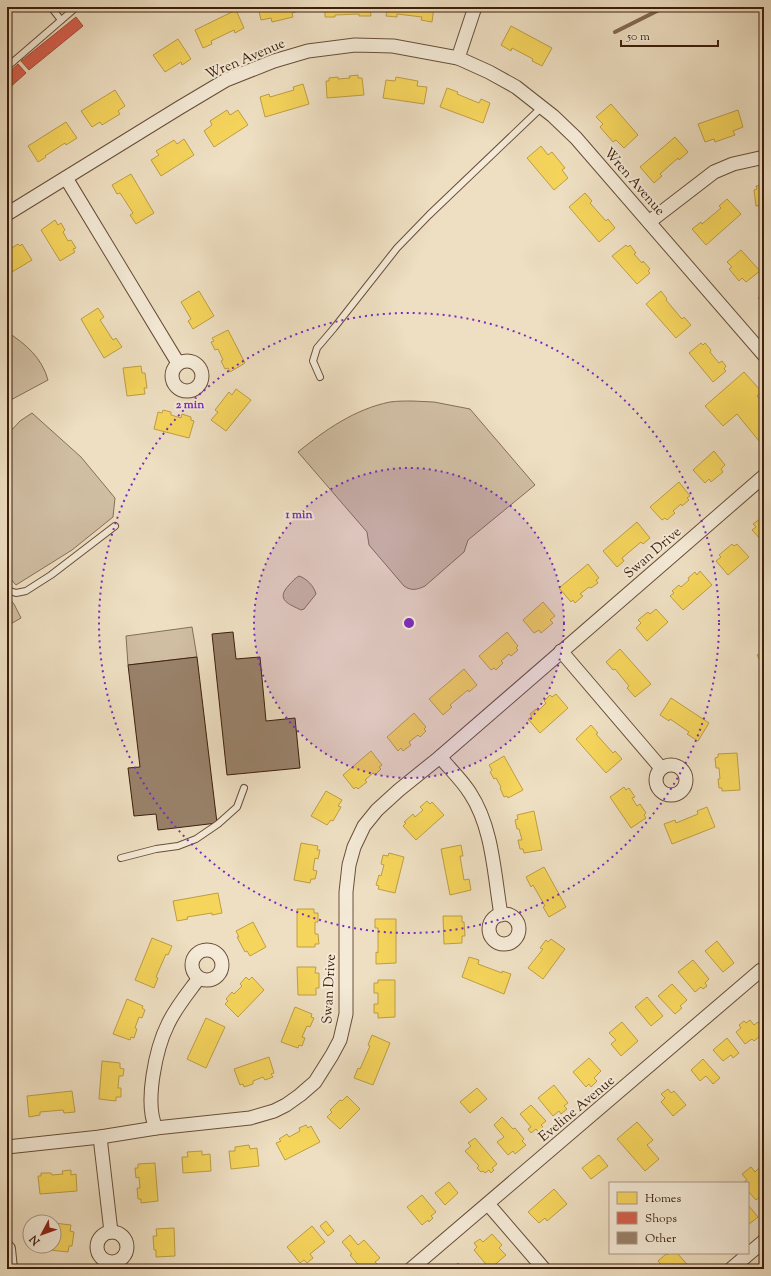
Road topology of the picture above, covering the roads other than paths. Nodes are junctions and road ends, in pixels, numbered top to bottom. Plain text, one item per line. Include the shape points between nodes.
1 (51, 7) edge
2 (70, 7) edge
3 (476, 7) edge
4 (61, 20) junction
5 (458, 58) junction
6 (7, 67) edge
7 (542, 107) junction
8 (764, 157) edge
9 (66, 178) junction
10 (7, 214) edge
11 (649, 222) junction
12 (764, 355) edge
13 (178, 363) dead end
14 (320, 377) dead end
15 (764, 476) edge
16 (115, 526) dead end
17 (7, 590) edge
18 (561, 651) junction
19 (440, 757) junction
20 (661, 768) dead end
21 (244, 788) dead end
22 (121, 858) dead end
23 (501, 915) dead end
24 (761, 970) dead end
25 (199, 978) dead end
26 (156, 1128) junction
27 (100, 1137) junction
28 (7, 1147) edge
29 (488, 1204) junction
30 (111, 1232) dead end
31 (764, 1241) edge
32 (7, 1248) edge
33 (749, 1254) edge
34 (749, 1254) edge
35 (9, 1269) edge
36 (411, 1269) edge
37 (544, 1269) edge
38 (731, 1269) edge

1 - 4 lane
2 - 4 lane via 73,10
3 - 5 street
4 - 6 lane
5 - 7 street, Wren Avenue via 516,87
5 - 9 street, Wren Avenue via 393,46 355,45 308,51 274,61 226,80
7 - 11 street, Wren Avenue via 576,138
7 - 14 lane via 429,214 397,248 317,348 313,361
8 - 11 street via 733,164 714,172
9 - 10 street, Wren Avenue
9 - 13 street
11 - 12 street, Wren Avenue
15 - 18 street, Swan Drive
16 - 17 lane via 52,575 26,591 16,593
18 - 19 street, Swan Drive
18 - 20 street
19 - 23 street via 469,791 486,827
19 - 26 street, Swan Drive via 377,810 364,826 354,847 346,892 346,1014 340,1040 315,1082 286,1105 256,1117
21 - 22 lane via 237,807 196,839 178,846
24 - 29 street, Eveline Avenue
25 - 26 street via 177,1008 162,1038 152,1079 151,1113
26 - 27 street, Swan Drive
27 - 28 street, Swan Drive
27 - 30 street
29 - 36 street, Eveline Avenue
29 - 37 street
31 - 34 street
32 - 35 street
33 - 38 street

